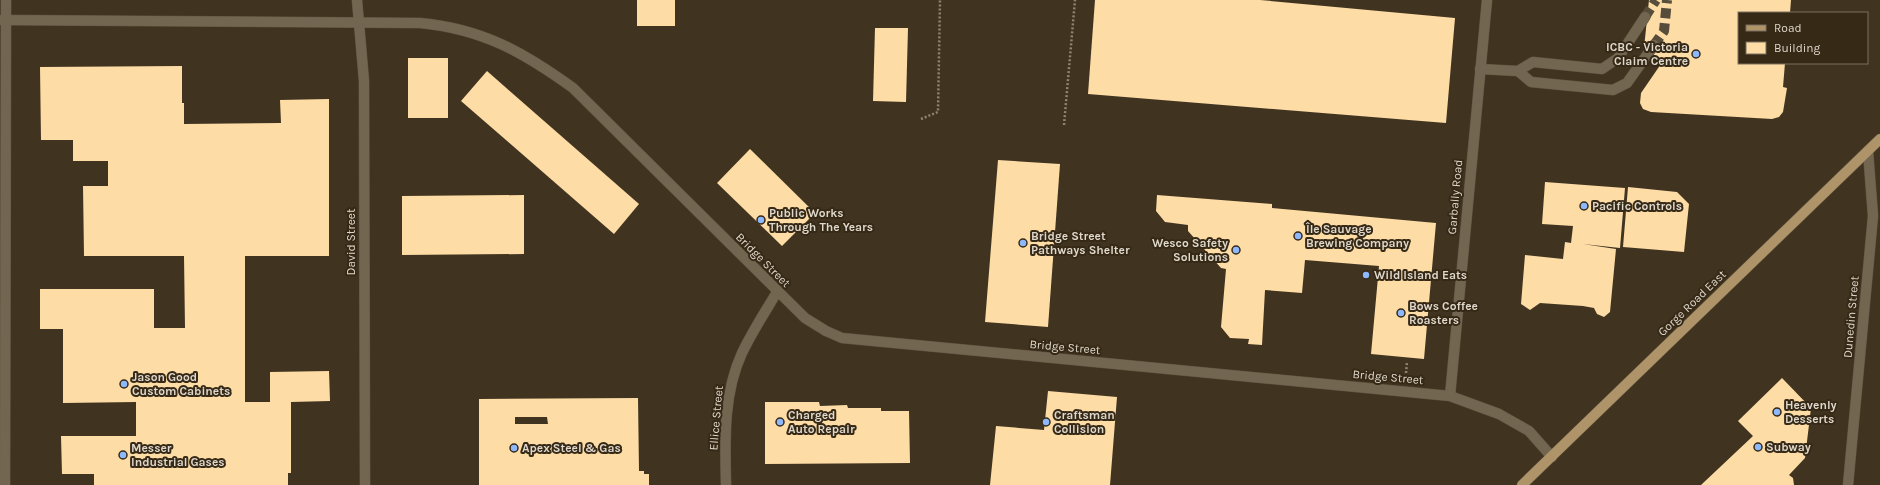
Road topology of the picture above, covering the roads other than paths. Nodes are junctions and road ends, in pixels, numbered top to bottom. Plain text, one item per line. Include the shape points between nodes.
1 (6, 0) edge
2 (357, 0) edge
3 (1487, 0) edge
4 (1645, 17) tunnel mouth
5 (3, 20) edge
6 (360, 23) junction
7 (1654, 45) tunnel mouth
8 (1480, 69) junction
9 (1518, 71) junction
10 (1880, 139) edge
11 (1868, 152) junction
12 (777, 292) junction
13 (1450, 396) junction
14 (1552, 457) junction
15 (5, 485) edge
16 (365, 485) edge
17 (726, 485) edge
18 (1522, 485) edge
19 (1848, 485) edge

1 - 5 street
2 - 6 street, David Street
3 - 8 street, Garbally Road
4 - 9 street via 1618,58 1602,68 1533,62
5 - 6 street, Bridge Street
5 - 15 street
6 - 12 street, Bridge Street via 446,25 503,44 537,62 573,88
6 - 16 street, David Street via 364,88
7 - 9 street via 1627,83 1613,90 1531,82
8 - 9 street
8 - 13 street, Garbally Road
10 - 11 main road, Gorge Road East
11 - 14 main road, Gorge Road East
11 - 19 street, Dunedin Street via 1873,216
12 - 13 street, Bridge Street via 805,318 842,338
12 - 17 street, Ellice Street via 742,352 734,373 726,418
13 - 14 street, Bridge Street via 1499,414 1529,431
14 - 18 main road, Gorge Road East

